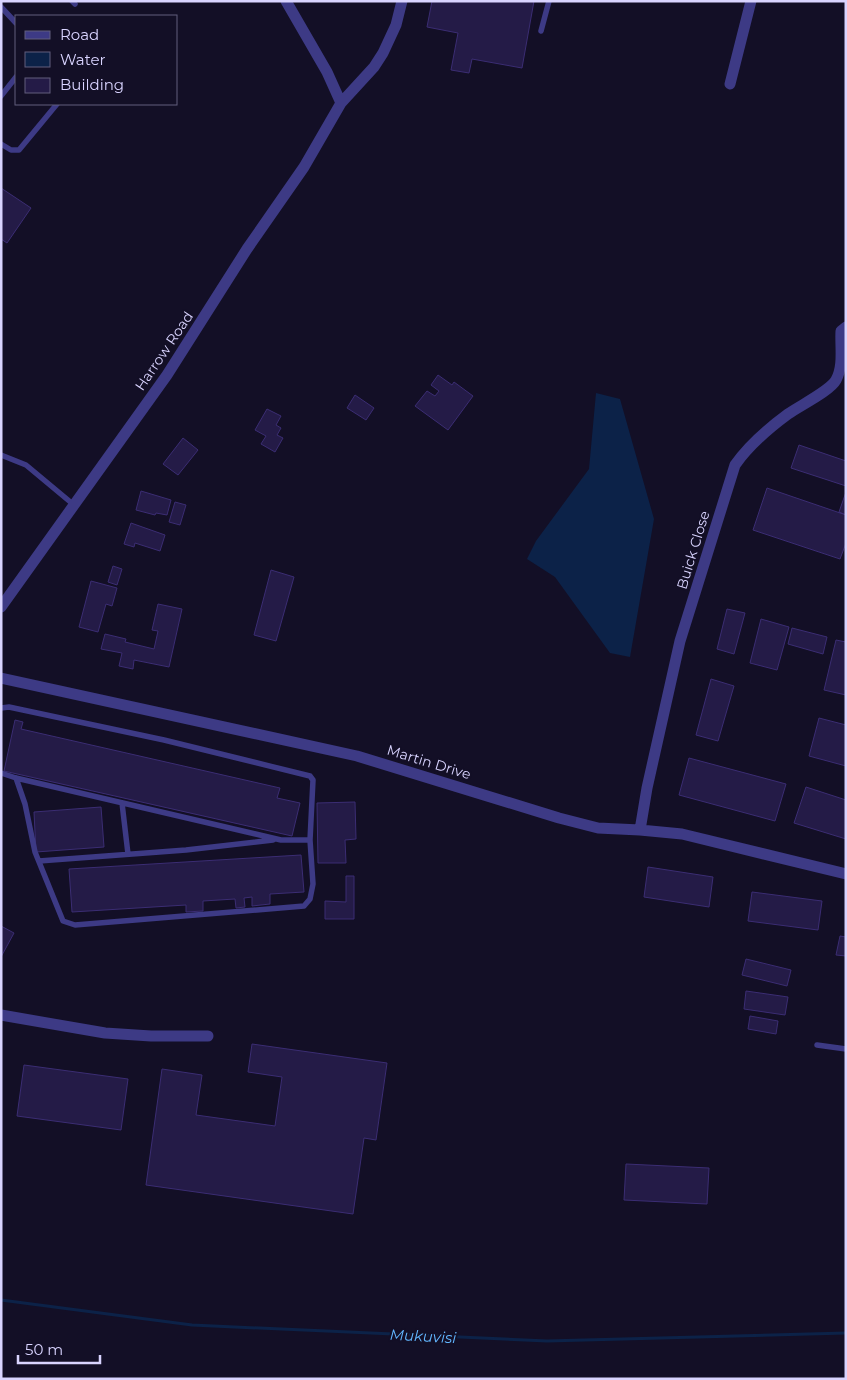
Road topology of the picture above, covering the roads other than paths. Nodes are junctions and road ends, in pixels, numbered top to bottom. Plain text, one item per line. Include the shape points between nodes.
1 (286, 1) edge
2 (402, 1) edge
3 (549, 1) edge
4 (751, 1) edge
5 (1, 7) edge
6 (15, 22) edge
7 (541, 31) dead end
8 (15, 78) edge
9 (730, 84) dead end
10 (1, 96) edge
11 (341, 104) junction
12 (55, 105) edge
13 (1, 144) edge
14 (846, 327) edge
15 (1, 455) edge
16 (74, 505) junction
17 (3, 603) edge
18 (1, 678) edge
19 (1, 708) edge
20 (1, 773) edge
21 (16, 778) junction
22 (122, 803) junction
23 (640, 830) junction
24 (281, 840) junction
25 (310, 840) junction
26 (128, 854) junction
27 (39, 862) junction
28 (846, 874) edge
29 (1, 1015) edge
30 (208, 1036) dead end
31 (817, 1045) dead end
32 (846, 1049) edge

1 - 11 street via 327,72
2 - 11 street, Harrow Road via 396,25 383,53
3 - 7 lane
4 - 9 street
5 - 6 lane
8 - 10 lane
11 - 16 street, Harrow Road via 304,167 176,360
12 - 13 lane via 19,150 11,150
14 - 23 street, Buick Close via 841,331 841,362 835,382 788,414 744,452 735,465 680,641
15 - 16 lane via 26,465
16 - 17 street, Harrow Road
18 - 23 street, Martin Drive via 357,756 598,828
19 - 25 lane via 9,707 164,740 310,776 313,780
20 - 21 lane
21 - 22 lane
21 - 27 lane
22 - 24 lane
22 - 26 lane
23 - 28 street, Martin Drive via 682,834
24 - 25 lane
24 - 26 lane
25 - 27 lane via 313,884 310,900 304,906 75,925 63,921
26 - 27 lane
29 - 30 street via 105,1033
31 - 32 lane

